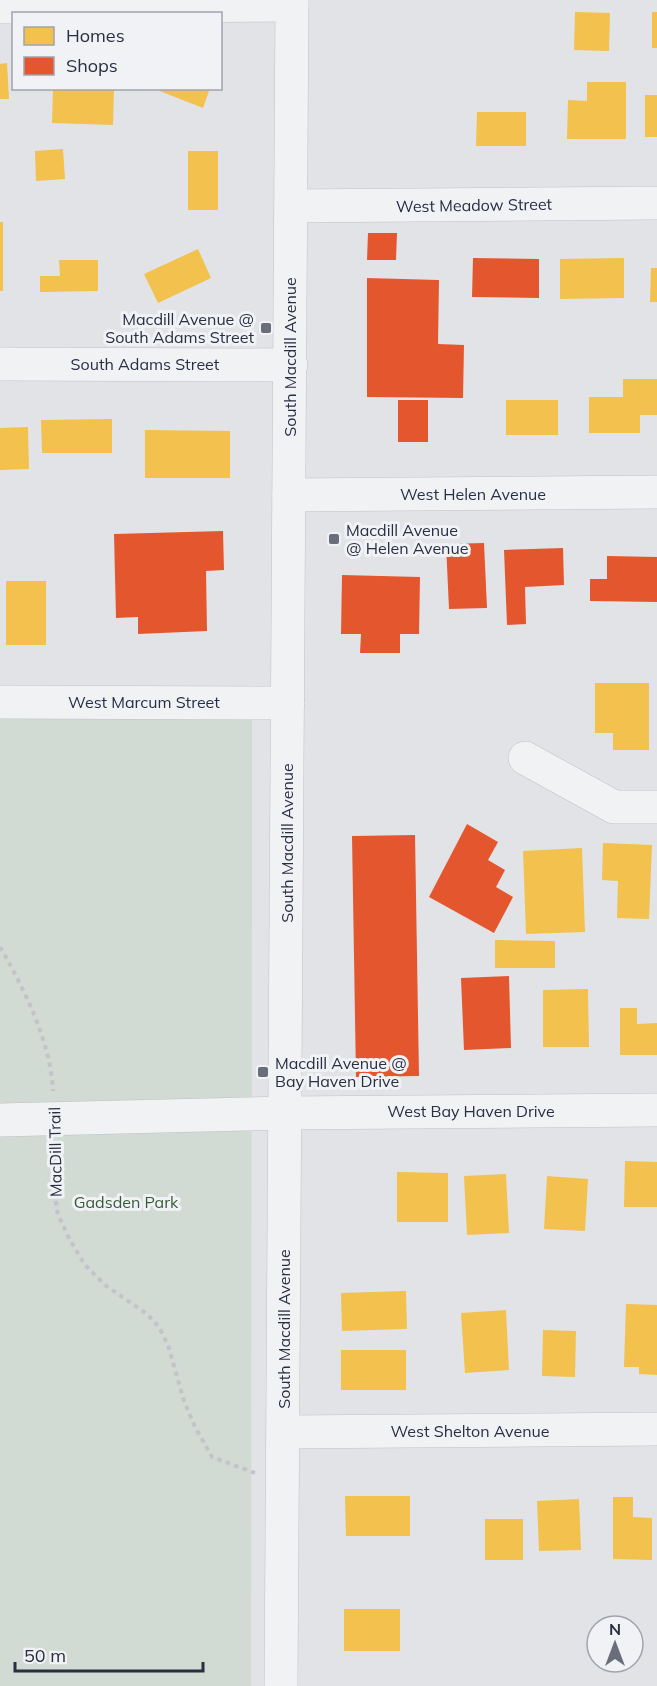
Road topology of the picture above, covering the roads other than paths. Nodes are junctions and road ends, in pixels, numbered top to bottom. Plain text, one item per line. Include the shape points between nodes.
1 (292, 2) edge
2 (0, 7) edge
3 (657, 203) edge
4 (291, 206) junction
5 (0, 364) edge
6 (291, 365) junction
7 (657, 492) edge
8 (289, 495) junction
9 (0, 702) edge
10 (288, 703) junction
11 (525, 758) dead end
12 (657, 807) edge
13 (657, 1110) edge
14 (285, 1113) junction
15 (0, 1120) edge
16 (657, 1429) edge
17 (283, 1432) junction
18 (281, 1686) edge

1 - 2 street
1 - 4 street, South Macdill Avenue
3 - 4 street, West Meadow Street
4 - 6 street, South Macdill Avenue
5 - 6 street, South Adams Street
6 - 8 street, South Macdill Avenue
7 - 8 street, West Helen Avenue
8 - 10 street, South Macdill Avenue
9 - 10 street, West Marcum Street
10 - 14 street, South Macdill Avenue
11 - 12 street via 615,807
13 - 14 street, West Bay Haven Drive
14 - 15 street, West Bay Haven Drive
14 - 17 street, South Macdill Avenue
16 - 17 street, West Shelton Avenue
17 - 18 street, South Macdill Avenue

